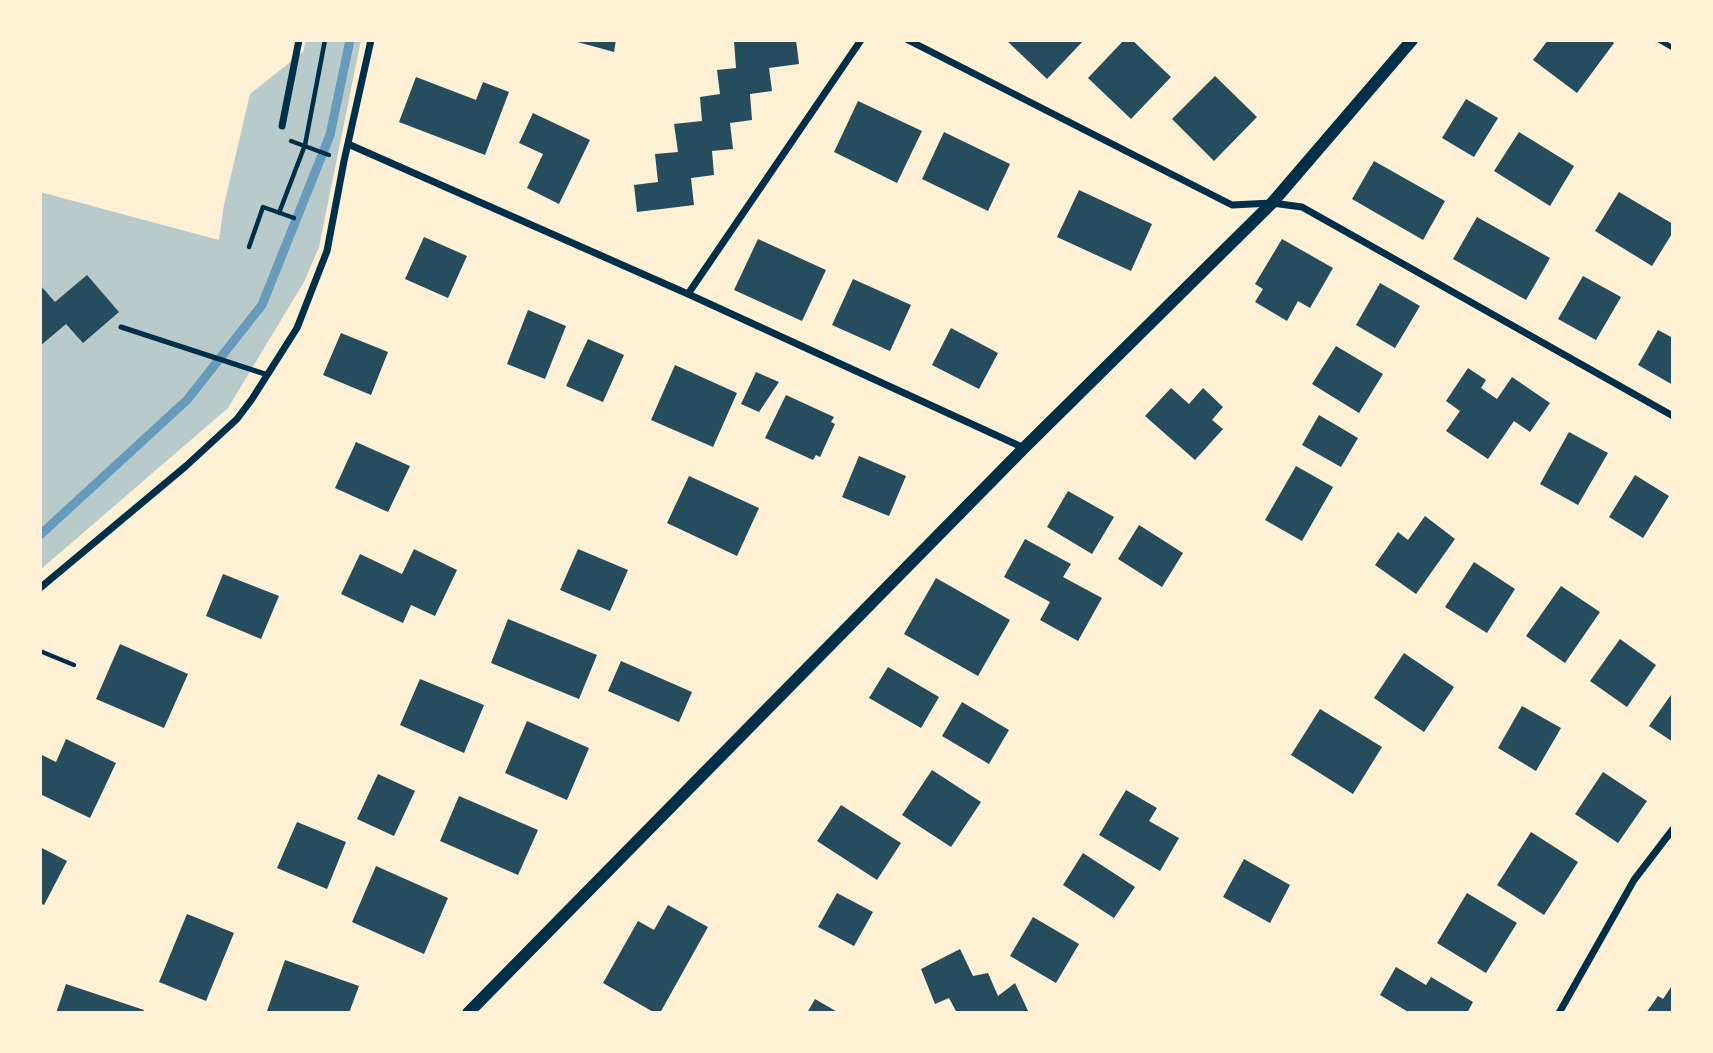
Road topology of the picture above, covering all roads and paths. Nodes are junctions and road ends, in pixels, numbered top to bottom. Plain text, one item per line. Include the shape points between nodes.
1 (299, 40) edge
2 (325, 40) edge
3 (371, 40) edge
4 (862, 40) edge
5 (908, 40) edge
6 (1412, 40) edge
7 (1659, 40) edge
8 (1673, 48) edge
9 (282, 126) joint
10 (348, 144) junction
11 (305, 145) junction
12 (331, 156) dead end
13 (1272, 203) junction
14 (279, 212) junction
15 (293, 218) dead end
16 (249, 247) dead end
17 (688, 294) junction
18 (121, 327) dead end
19 (268, 375) junction
20 (1673, 416) edge
21 (1024, 448) junction
22 (40, 588) edge
23 (40, 652) edge
24 (75, 665) dead end
25 (1673, 829) edge
26 (468, 1013) edge
27 (1559, 1013) edge

1 - 9 street
2 - 11 path
3 - 10 street
4 - 17 street
5 - 13 street via 1232,205
6 - 13 street
7 - 8 lane
9 - 11 path via 281,138
10 - 17 street
10 - 19 street via 327,251 297,328
11 - 12 path
11 - 14 path
13 - 20 street via 1302,207
13 - 21 street
14 - 15 path
14 - 16 path via 262,207
17 - 21 street
18 - 19 lane
19 - 22 street via 237,419
21 - 26 street
23 - 24 path
25 - 27 street via 1634,880

